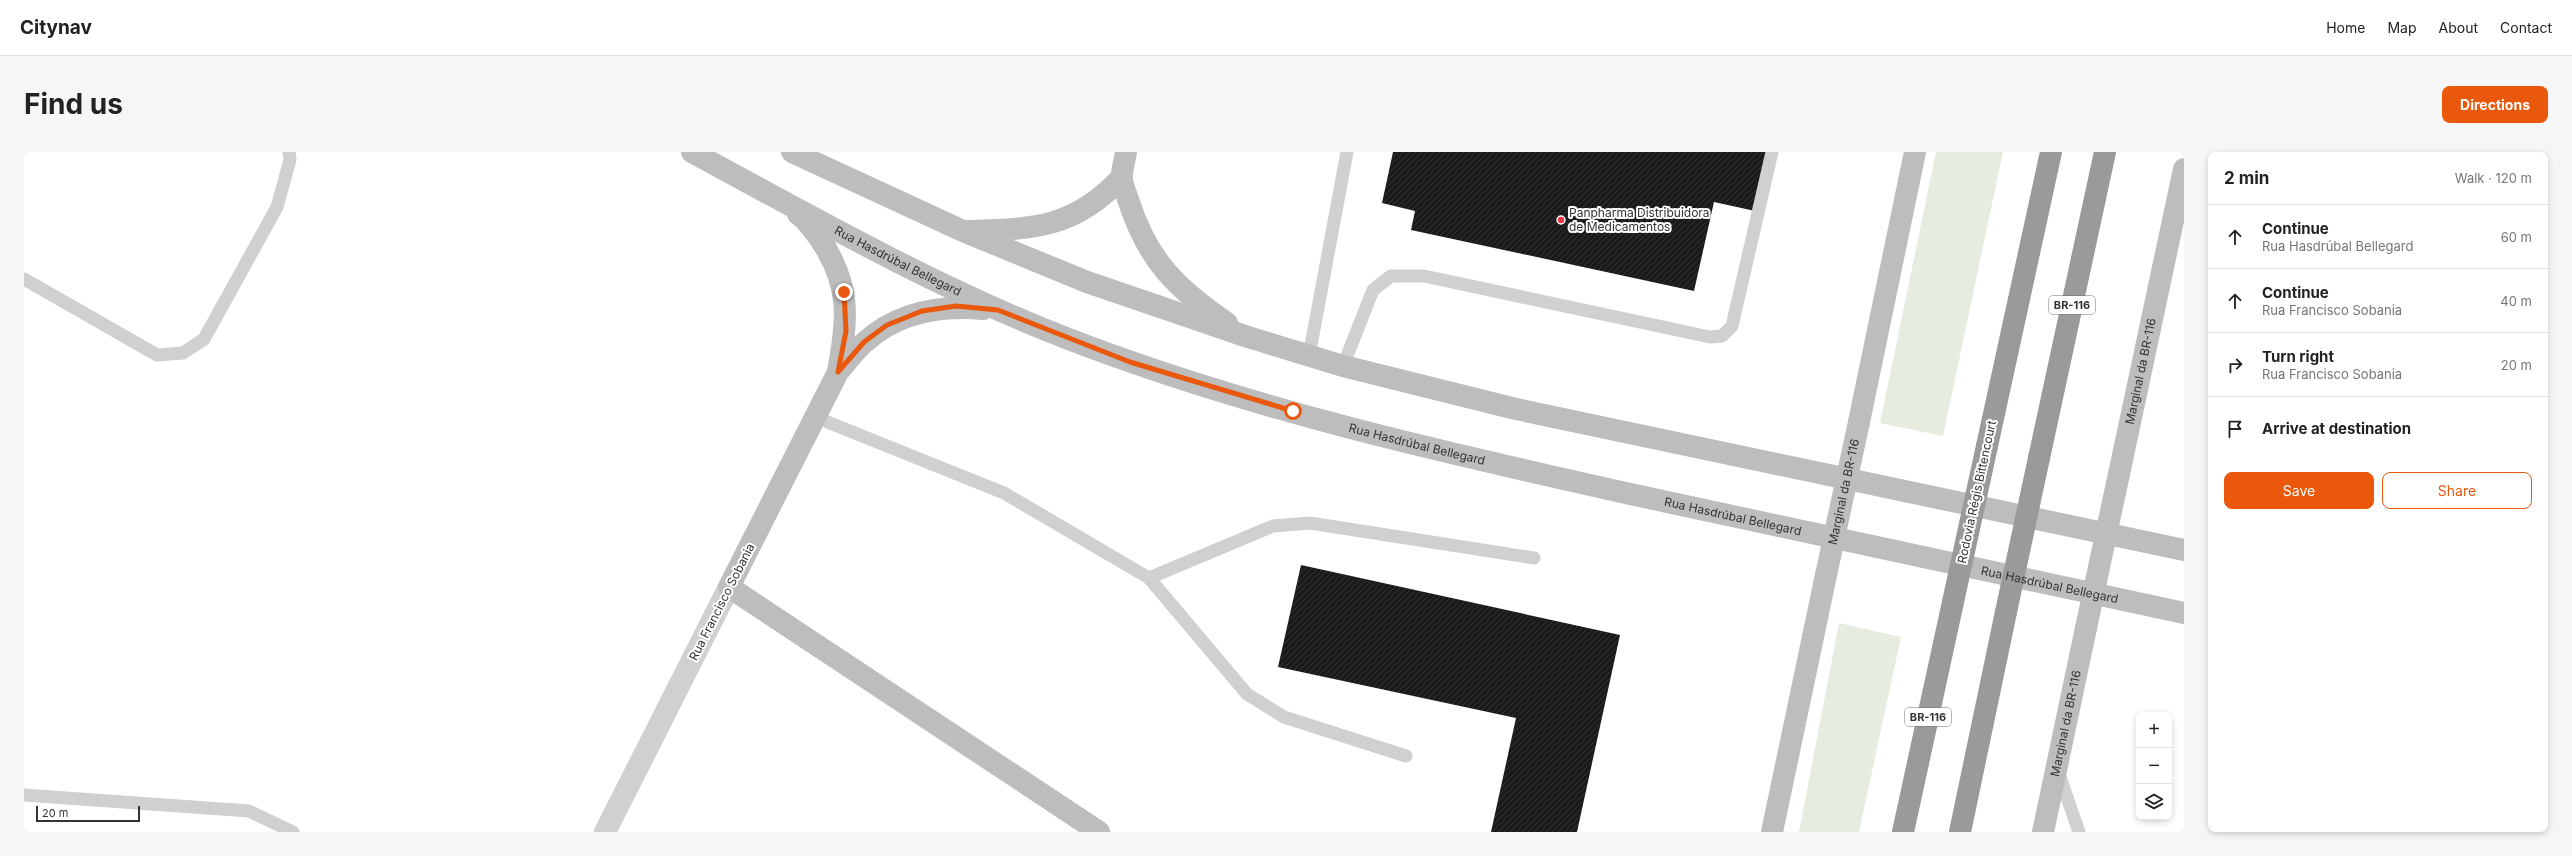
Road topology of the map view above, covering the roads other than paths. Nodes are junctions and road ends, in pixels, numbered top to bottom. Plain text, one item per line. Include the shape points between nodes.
1 (289, 152) edge
2 (692, 152) edge
3 (792, 152) edge
4 (1126, 152) edge
5 (1347, 152) edge
6 (1772, 152) edge
7 (1915, 152) edge
8 (2051, 152) edge
9 (2105, 152) edge
10 (2184, 169) edge
11 (1122, 177) junction
12 (775, 197) junction
13 (963, 232) junction
14 (24, 279) edge
15 (998, 310) junction
16 (1248, 337) junction
17 (1309, 356) junction
18 (1343, 366) junction
19 (838, 372) junction
20 (815, 417) junction
21 (2184, 550) edge
22 (1534, 558) dead end
23 (1149, 578) junction
24 (729, 587) junction
25 (2184, 613) edge
26 (1406, 756) dead end
27 (2057, 768) junction
28 (24, 795) edge
29 (293, 832) edge
30 (605, 832) edge
31 (1099, 832) edge
32 (1772, 832) edge
33 (1903, 832) edge
34 (1960, 832) edge
35 (2043, 832) edge
36 (2079, 832) edge

1 - 14 lane via 290,160 277,207 204,339 183,353 157,355
2 - 12 street, Rua Hasdrúbal Bellegard
3 - 13 street
4 - 11 street
5 - 17 lane
6 - 18 lane via 1732,326 1722,336 1710,337 1424,276 1392,276 1373,290
7 - 32 street, Marginal da BR-116, bridge
8 - 33 highway, Rodovia Régis Bittencourt / BR-116, bridge
9 - 34 highway, BR-116, bridge
10 - 27 street, Marginal da BR-116, bridge
11 - 13 street via 1104,197 1076,215 1045,226
11 - 16 street via 1132,210 1148,246 1168,276 1198,303
12 - 15 street, Rua Hasdrúbal Bellegard
12 - 19 street, Rua Francisco Sobania via 807,220 830,254 844,292 846,331
13 - 16 street via 1087,282
15 - 19 street, Rua Francisco Sobania via 956,306 922,311 887,325 870,338
15 - 25 street, Rua Hasdrúbal Bellegard via 1064,337 1166,373 1301,413 1448,452
16 - 17 street
17 - 18 street
18 - 21 street via 1524,410
19 - 20 street, Rua Francisco Sobania
20 - 23 lane via 1004,493
20 - 24 street, Rua Francisco Sobania
22 - 23 lane via 1310,523 1273,526
23 - 26 lane via 1247,694 1284,717
24 - 30 street, Rua Francisco Sobania
24 - 31 street
27 - 35 street, Marginal da BR-116
27 - 36 lane
28 - 29 lane via 249,811

